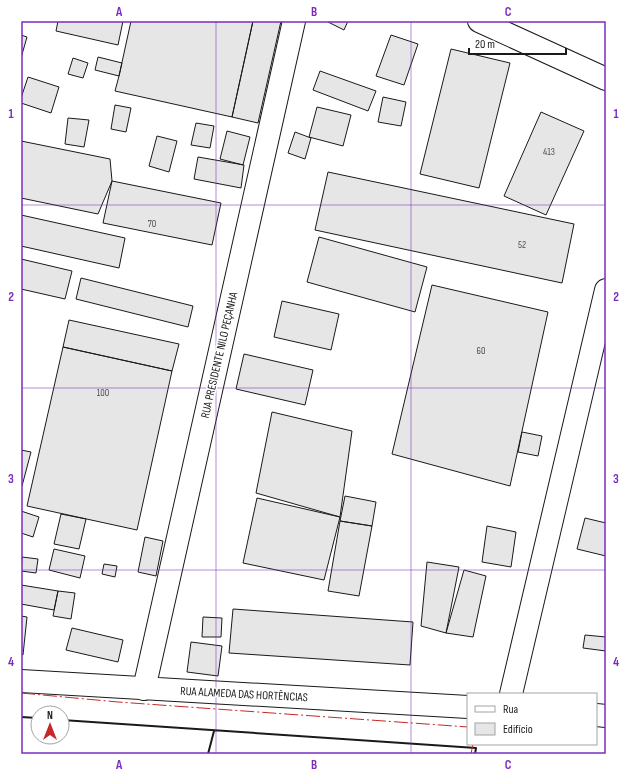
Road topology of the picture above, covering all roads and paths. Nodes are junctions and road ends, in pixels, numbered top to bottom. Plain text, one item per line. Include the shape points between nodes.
1 (294, 21) edge
2 (479, 21) edge
3 (606, 79) edge
4 (606, 290) edge
5 (21, 681) edge
6 (144, 689) junction
7 (511, 693) edge
8 (467, 707) edge

1 - 6 street, RUA PRESIDENTE NILO PEÇANHA
2 - 3 street
4 - 7 street
5 - 6 street, RUA ALAMEDA DAS HORTÊNCIAS
6 - 8 street, RUA ALAMEDA DAS HORTÊNCIAS

